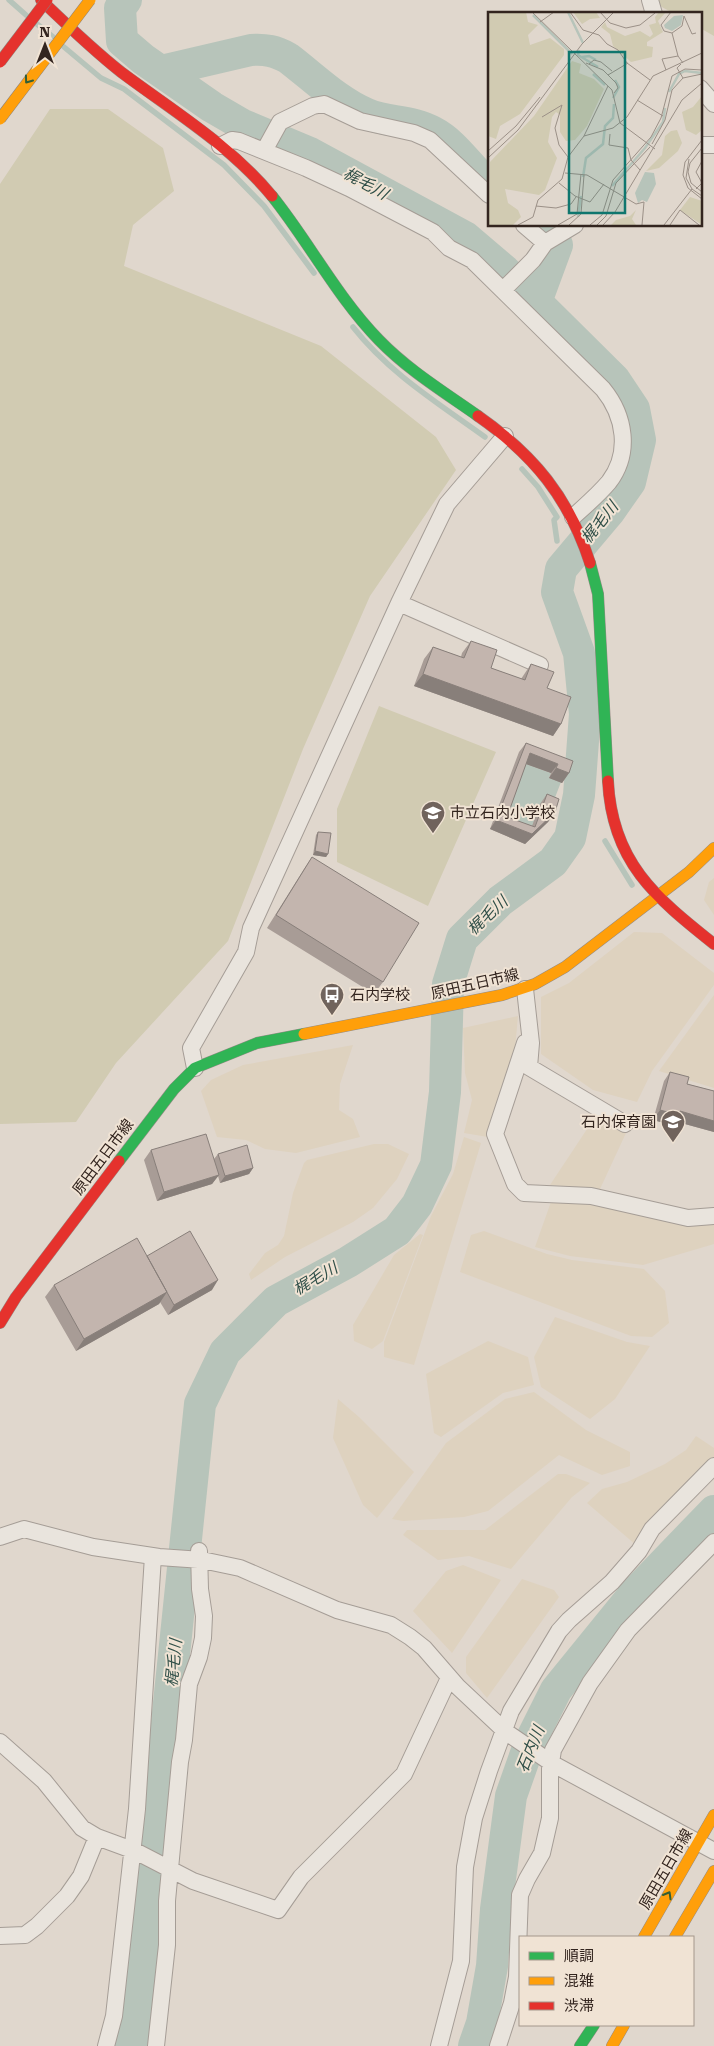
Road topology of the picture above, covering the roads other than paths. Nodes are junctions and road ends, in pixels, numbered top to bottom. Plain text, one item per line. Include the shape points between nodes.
1 (41, 0) edge
2 (47, 0) edge
3 (90, 0) edge
4 (0, 62) edge
5 (702, 90) edge
6 (714, 104) edge
7 (0, 119) edge
8 (220, 146) junction
9 (266, 148) junction
10 (488, 194) edge
11 (526, 226) edge
12 (573, 226) edge
13 (550, 240) junction
14 (506, 287) junction
15 (506, 436) junction
16 (574, 520) junction
17 (399, 604) junction
18 (540, 666) edge
19 (714, 848) edge
20 (657, 896) junction
21 (714, 944) edge
22 (525, 989) junction
23 (531, 1043) junction
24 (196, 1068) junction
25 (625, 1124) dead end
26 (714, 1216) edge
27 (0, 1323) edge
28 (714, 1466) edge
29 (0, 1537) edge
30 (714, 1542) edge
31 (156, 1556) junction
32 (198, 1556) junction
33 (449, 1678) junction
34 (505, 1731) junction
35 (0, 1742) edge
36 (548, 1760) junction
37 (714, 1815) edge
38 (98, 1837) junction
39 (698, 1842) junction
40 (134, 1851) junction
41 (714, 1851) edge
42 (169, 1867) junction
43 (714, 1871) edge
44 (0, 1936) edge
45 (645, 1936) edge
46 (676, 1936) edge
47 (593, 2026) edge
48 (623, 2026) edge
49 (106, 2046) edge
50 (156, 2046) edge
51 (440, 2046) edge
52 (498, 2046) edge
53 (580, 2046) edge
54 (612, 2046) edge

1 - 8 main road via 111,64
2 - 4 main road, bridge
3 -> 7 main road, bridge
5 - 6 street
8 - 9 street via 232,140
8 - 15 main road via 273,198 377,338 425,380
9 - 10 street via 279,123 324,104 368,124 414,132 430,140
9 - 14 street via 433,232 449,248 472,260
11 - 13 street
12 - 13 street
13 - 14 street
14 - 16 street via 603,389 618,412 623,440 617,468
15 - 16 main road via 549,479
15 - 17 street via 447,504
16 - 20 main road via 597,586 612,817 627,853
17 - 18 street
17 - 24 street via 251,928 246,952 191,1048
19 - 20 main road, 原田五日市線
20 - 21 main road
20 - 22 main road, 原田五日市線 via 565,967
22 - 23 street
22 - 24 main road, 原田五日市線 via 257,1043
23 - 25 street via 529,1067
23 - 26 street via 525,1043 495,1134 516,1184 524,1193 591,1196 688,1218
24 - 27 main road, 原田五日市線 via 168,1096
28 - 34 street via 652,1529 639,1551 612,1582 559,1632 512,1709
29 - 31 street via 24,1529 93,1547
30 - 36 street via 629,1628 580,1700
31 - 32 street
31 - 40 street
32 - 33 street via 240,1568 337,1610 391,1624 424,1648
32 - 42 street via 203,1638 189,1684
33 - 34 street
33 - 42 street via 404,1774 302,1877 278,1910 194,1881
34 - 36 street
34 - 51 street via 474,1818 465,1866 461,1961
35 - 38 street via 44,1781 82,1828
36 - 39 street
36 - 52 street via 550,1818 542,1853 520,1895 517,1977
37 - 39 main road, 原田五日市線
38 - 40 street
38 - 44 street via 81,1876 67,1896 25,1934
39 - 41 street
45 -> 39 main road, 原田五日市線
40 - 42 street
40 - 49 street via 114,2016
42 - 50 street via 167,1945
43 - 46 main road
47 - 53 main road
48 - 54 main road

